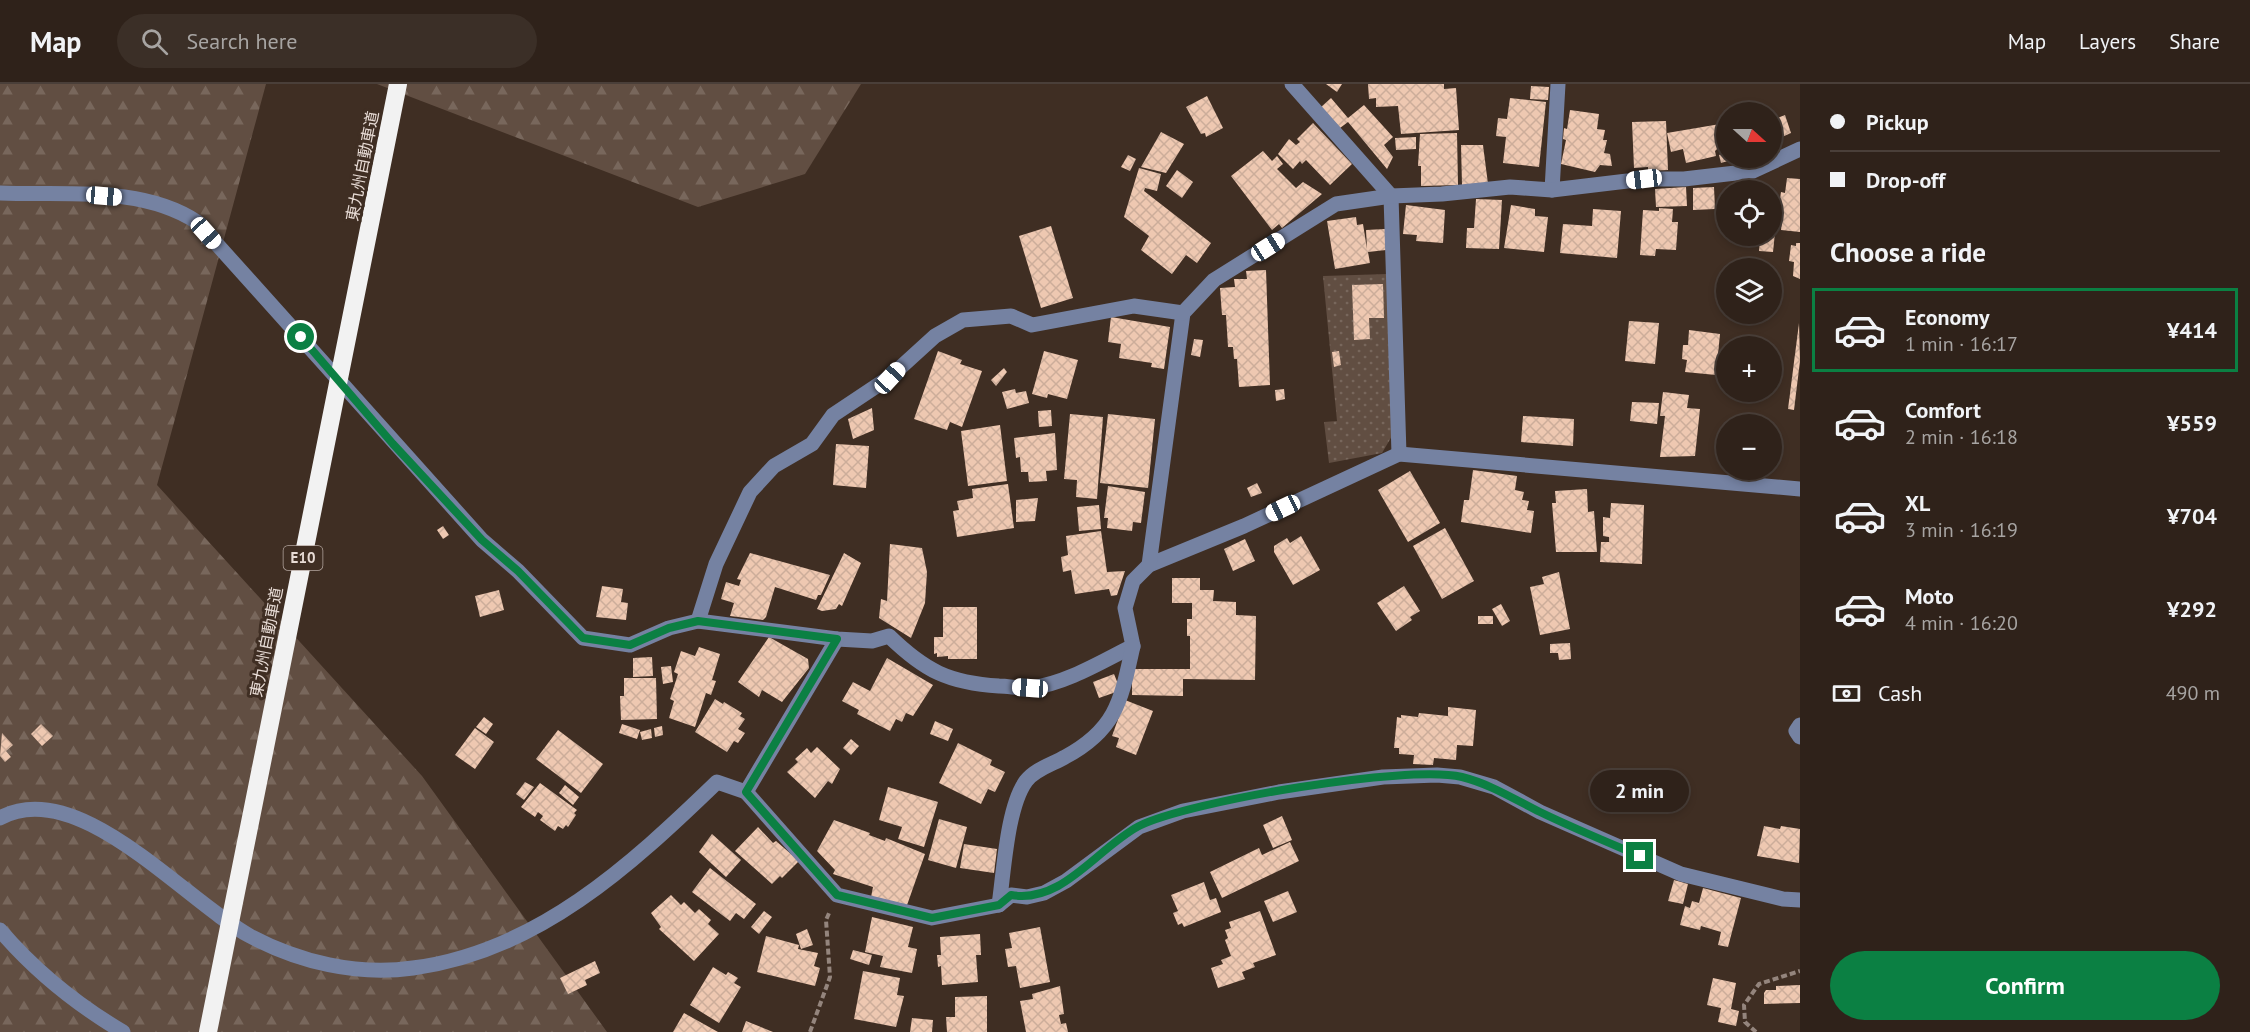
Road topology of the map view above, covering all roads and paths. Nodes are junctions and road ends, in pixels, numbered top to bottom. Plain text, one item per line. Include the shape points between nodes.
1 (398, 84) edge
2 (1292, 84) edge
3 (1558, 84) edge
4 (1800, 149) edge
5 (1552, 190) junction
6 (0, 193) edge
7 (1391, 196) junction
8 (1183, 313) junction
9 (1399, 454) junction
10 (1800, 489) edge
11 (1149, 565) junction
12 (698, 621) junction
13 (837, 639) junction
14 (1133, 646) junction
15 (1800, 725) edge
16 (1800, 737) edge
17 (746, 792) junction
18 (0, 818) edge
19 (837, 895) junction
20 (1800, 900) edge
21 (999, 905) junction
22 (0, 930) edge
23 (1800, 971) edge
24 (123, 1032) edge
25 (208, 1032) edge
26 (810, 1032) edge
27 (1755, 1032) edge

1 - 25 highway, 東九州自動車道 / E10, bridge
2 - 7 street
3 - 5 street
4 - 5 street via 1753,171
5 - 7 street via 1510,187
6 - 12 street via 142,200 183,213 197,222 236,264 482,540 583,638 630,645 669,628
7 - 8 street via 1336,204 1214,280
7 - 9 street
8 - 11 street
8 - 12 street via 1134,306 1032,325 1011,316 963,320 935,336 890,378 833,416 812,444 774,466 750,492 716,564
9 - 10 street
9 - 11 street
11 - 14 street via 1133,581 1125,608
12 - 13 street
13 - 14 street via 872,641 889,636 940,675 972,685 1030,688 1091,668
13 - 17 street
14 - 21 street via 1122,699 1102,732 1027,780 1012,817
15 - 16 street via 1796,731
17 - 18 street via 717,782 646,849 561,913 514,939 464,957 412,969 358,970 304,959 249,936 101,830 66,813 38,807 15,809
17 - 19 street
19 - 21 street via 932,918
19 - 26 path via 826,920 830,977
20 - 21 street via 1681,874 1540,812 1494,787 1437,775 1383,777 1183,811 1139,826 1044,893 1011,895
22 - 24 street via 24,958 87,1010
23 - 27 path via 1759,984 1744,1005 1745,1022

